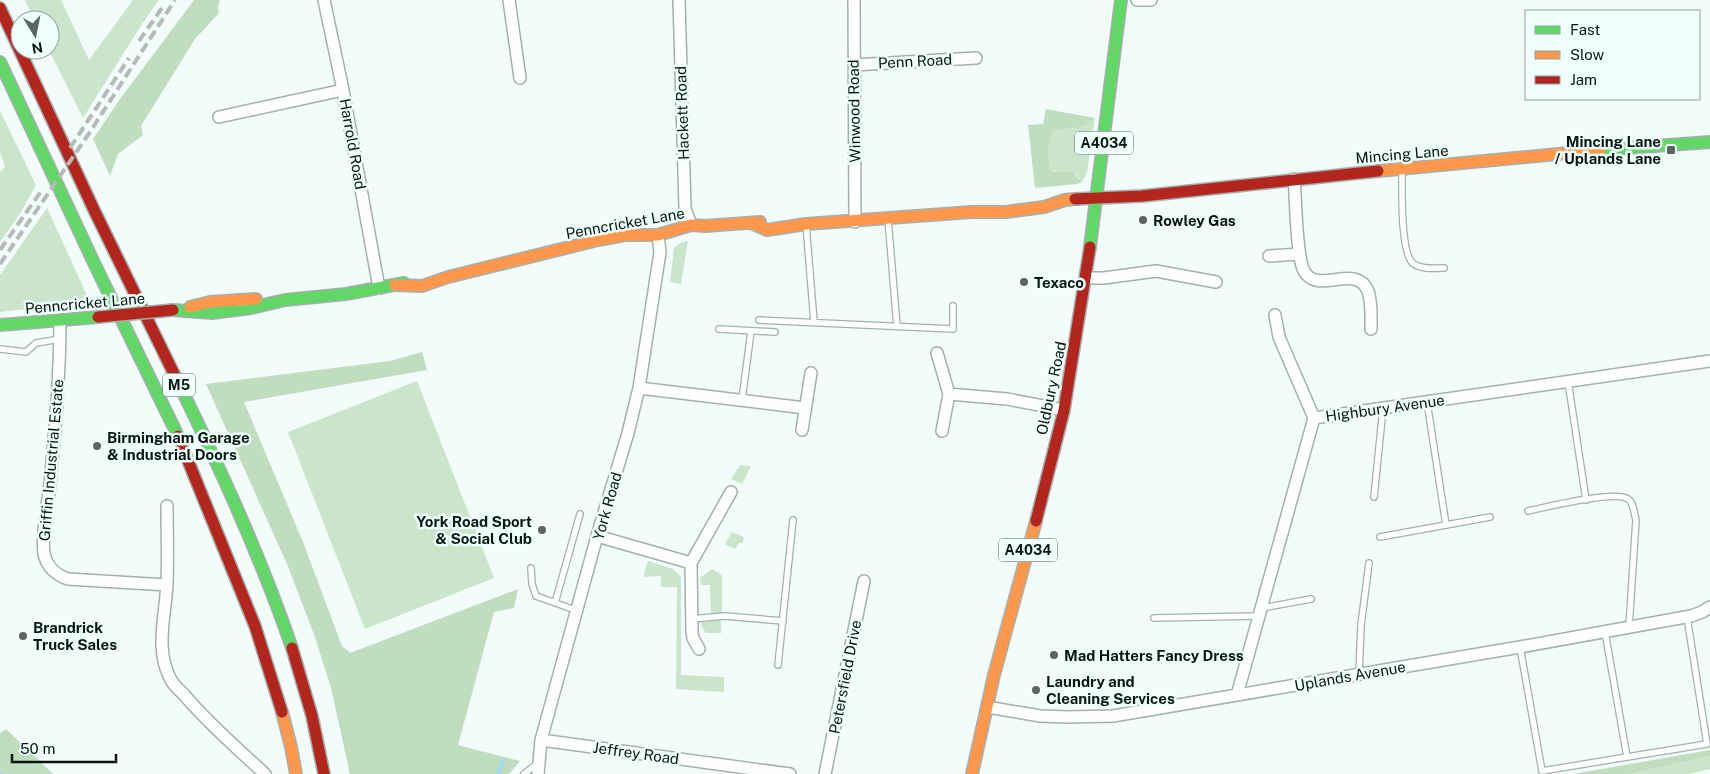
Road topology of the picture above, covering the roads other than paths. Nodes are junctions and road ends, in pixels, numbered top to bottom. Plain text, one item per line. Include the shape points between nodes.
1 (324, 0) edge
2 (509, 0) edge
3 (679, 0) edge
4 (854, 0) edge
5 (1122, 0) edge
6 (1137, 0) edge
7 (1151, 0) edge
8 (0, 8) edge
9 (976, 58) dead end
10 (0, 62) edge
11 (854, 65) junction
12 (520, 78) dead end
13 (343, 90) junction
14 (219, 117) dead end
15 (1710, 142) edge
16 (1402, 168) junction
17 (1294, 179) junction
18 (1096, 199) junction
19 (888, 219) junction
20 (855, 222) junction
21 (806, 224) junction
22 (691, 226) junction
23 (658, 235) junction
24 (1299, 254) junction
25 (1269, 256) dead end
26 (1444, 268) dead end
27 (1086, 278) junction
28 (1216, 282) dead end
29 (380, 288) junction
30 (952, 306) dead end
31 (1276, 315) dead end
32 (759, 320) dead end
33 (60, 321) junction
34 (814, 322) junction
35 (0, 324) edge
36 (897, 326) junction
37 (719, 329) dead end
38 (1371, 329) dead end
39 (752, 331) junction
40 (775, 332) dead end
41 (60, 338) junction
42 (0, 348) edge
43 (937, 353) dead end
44 (1710, 361) edge
45 (810, 373) dead end
46 (1568, 381) junction
47 (639, 388) junction
48 (949, 394) junction
49 (742, 400) junction
50 (1427, 402) junction
51 (805, 408) junction
52 (1383, 408) junction
53 (1064, 410) junction
54 (1314, 418) junction
55 (802, 430) dead end
56 (942, 431) dead end
57 (731, 492) dead end
58 (1374, 497) dead end
59 (1586, 500) junction
60 (167, 506) dead end
61 (1528, 511) dead end
62 (580, 514) dead end
63 (1490, 517) dead end
64 (793, 520) dead end
65 (1446, 525) junction
66 (598, 536) junction
67 (1380, 536) dead end
68 (691, 563) junction
69 (1369, 563) dead end
70 (531, 568) dead end
71 (864, 581) dead end
72 (167, 585) junction
73 (1311, 599) dead end
74 (555, 603) junction
75 (1710, 608) edge
76 (578, 611) junction
77 (1260, 612) junction
78 (1687, 617) junction
79 (1154, 618) dead end
80 (691, 619) junction
81 (783, 621) junction
82 (1629, 627) junction
83 (1605, 632) junction
84 (1520, 647) junction
85 (700, 649) dead end
86 (778, 665) dead end
87 (1359, 674) junction
88 (1237, 695) junction
89 (986, 707) junction
90 (541, 740) junction
91 (1627, 757) junction
92 (539, 768) edge
93 (265, 774) edge
94 (296, 774) edge
95 (324, 774) edge
96 (524, 774) edge
97 (790, 774) edge
98 (825, 774) edge
99 (972, 774) edge

1 - 13 street, Harrold Road
2 - 12 street
3 - 22 street, Hackett Road via 685,208
4 - 11 street, Winwood Road
5 - 18 main road, Oldbury Road / A4034
6 - 7 street
8 - 95 main road, M5 via 221,471 274,594 296,660
9 - 11 street, Penn Road
10 - 94 main road, M5 via 175,428 255,626 271,674
11 - 20 street, Winwood Road
13 - 14 street
13 - 29 street, Harrold Road
15 - 16 main road, Mincing Lane
16 - 17 main road, Mincing Lane
16 - 26 lane via 1403,225 1408,256 1412,264 1422,268
17 - 18 main road, Mincing Lane
17 - 24 street
18 - 19 main road, Penncricket Lane via 1016,201 972,212
18 - 27 main road, Oldbury Road / A4034
19 - 20 main road, Penncricket Lane
19 - 36 lane
20 - 21 main road, Penncricket Lane
21 - 22 main road, Penncricket Lane via 774,219 751,224
21 - 34 lane
22 - 23 main road, Penncricket Lane
23 - 29 main road, Penncricket Lane via 625,235 598,240 422,286
23 - 47 street, York Road via 660,252
24 - 25 street
24 - 38 street via 1303,270 1317,281 1354,278 1362,282 1368,291
27 - 28 street via 1156,272
27 - 53 main road, Oldbury Road / A4034
29 - 33 main road, Penncricket Lane, bridge via 212,313 173,310
30 - 36 lane via 954,329
31 - 54 street via 1279,337
32 - 34 lane
33 - 35 main road, Penncricket Lane
33 - 41 street, Griffin Industrial Estate
34 - 36 lane
37 - 39 lane
39 - 40 lane
39 - 49 lane
41 - 42 lane via 36,344 26,352
41 - 72 street, Griffin Industrial Estate via 44,536 47,562 60,577 68,579
43 - 48 street
44 - 46 street, Highbury Avenue
45 - 51 street
46 - 50 street, Highbury Avenue
46 - 59 lane
47 - 49 street
47 - 66 street, York Road
48 - 53 street via 1007,399
48 - 56 street
49 - 51 street
50 - 52 street, Highbury Avenue
50 - 65 lane
51 - 55 street
52 - 54 street, Highbury Avenue
52 - 58 lane
53 - 89 main road, Oldbury Road / A4034
54 - 77 street, Highbury Avenue
57 - 68 street
59 - 61 lane
59 - 82 lane via 1620,495 1633,507 1636,520
60 - 72 street
62 - 74 lane
63 - 65 lane
64 - 81 lane
65 - 67 lane
66 - 68 street
66 - 76 street, York Road
68 - 80 street
69 - 87 lane
70 - 74 lane via 536,596
71 - 98 street, Petersfield Drive
72 - 93 street via 162,646 163,659 172,682
73 - 77 lane
74 - 76 lane
75 - 78 street, Uplands Avenue
76 - 90 street, York Road
77 - 79 lane
77 - 88 street, Highbury Avenue
78 - 82 street, Uplands Avenue
78 - 91 lane via 1707,744
80 - 81 lane via 725,616
80 - 85 street via 693,638
81 - 86 lane
82 - 83 street, Uplands Avenue
83 - 84 street, Uplands Avenue
83 - 91 lane
84 - 87 street, Uplands Avenue
84 - 91 lane via 1542,770
87 - 88 street, Uplands Avenue
88 - 89 street, Uplands Avenue via 1113,716 1040,716
89 - 99 main road, Oldbury Road / A4034
90 - 92 street, York Road
90 - 97 street, Jeffrey Road
92 - 96 lane

